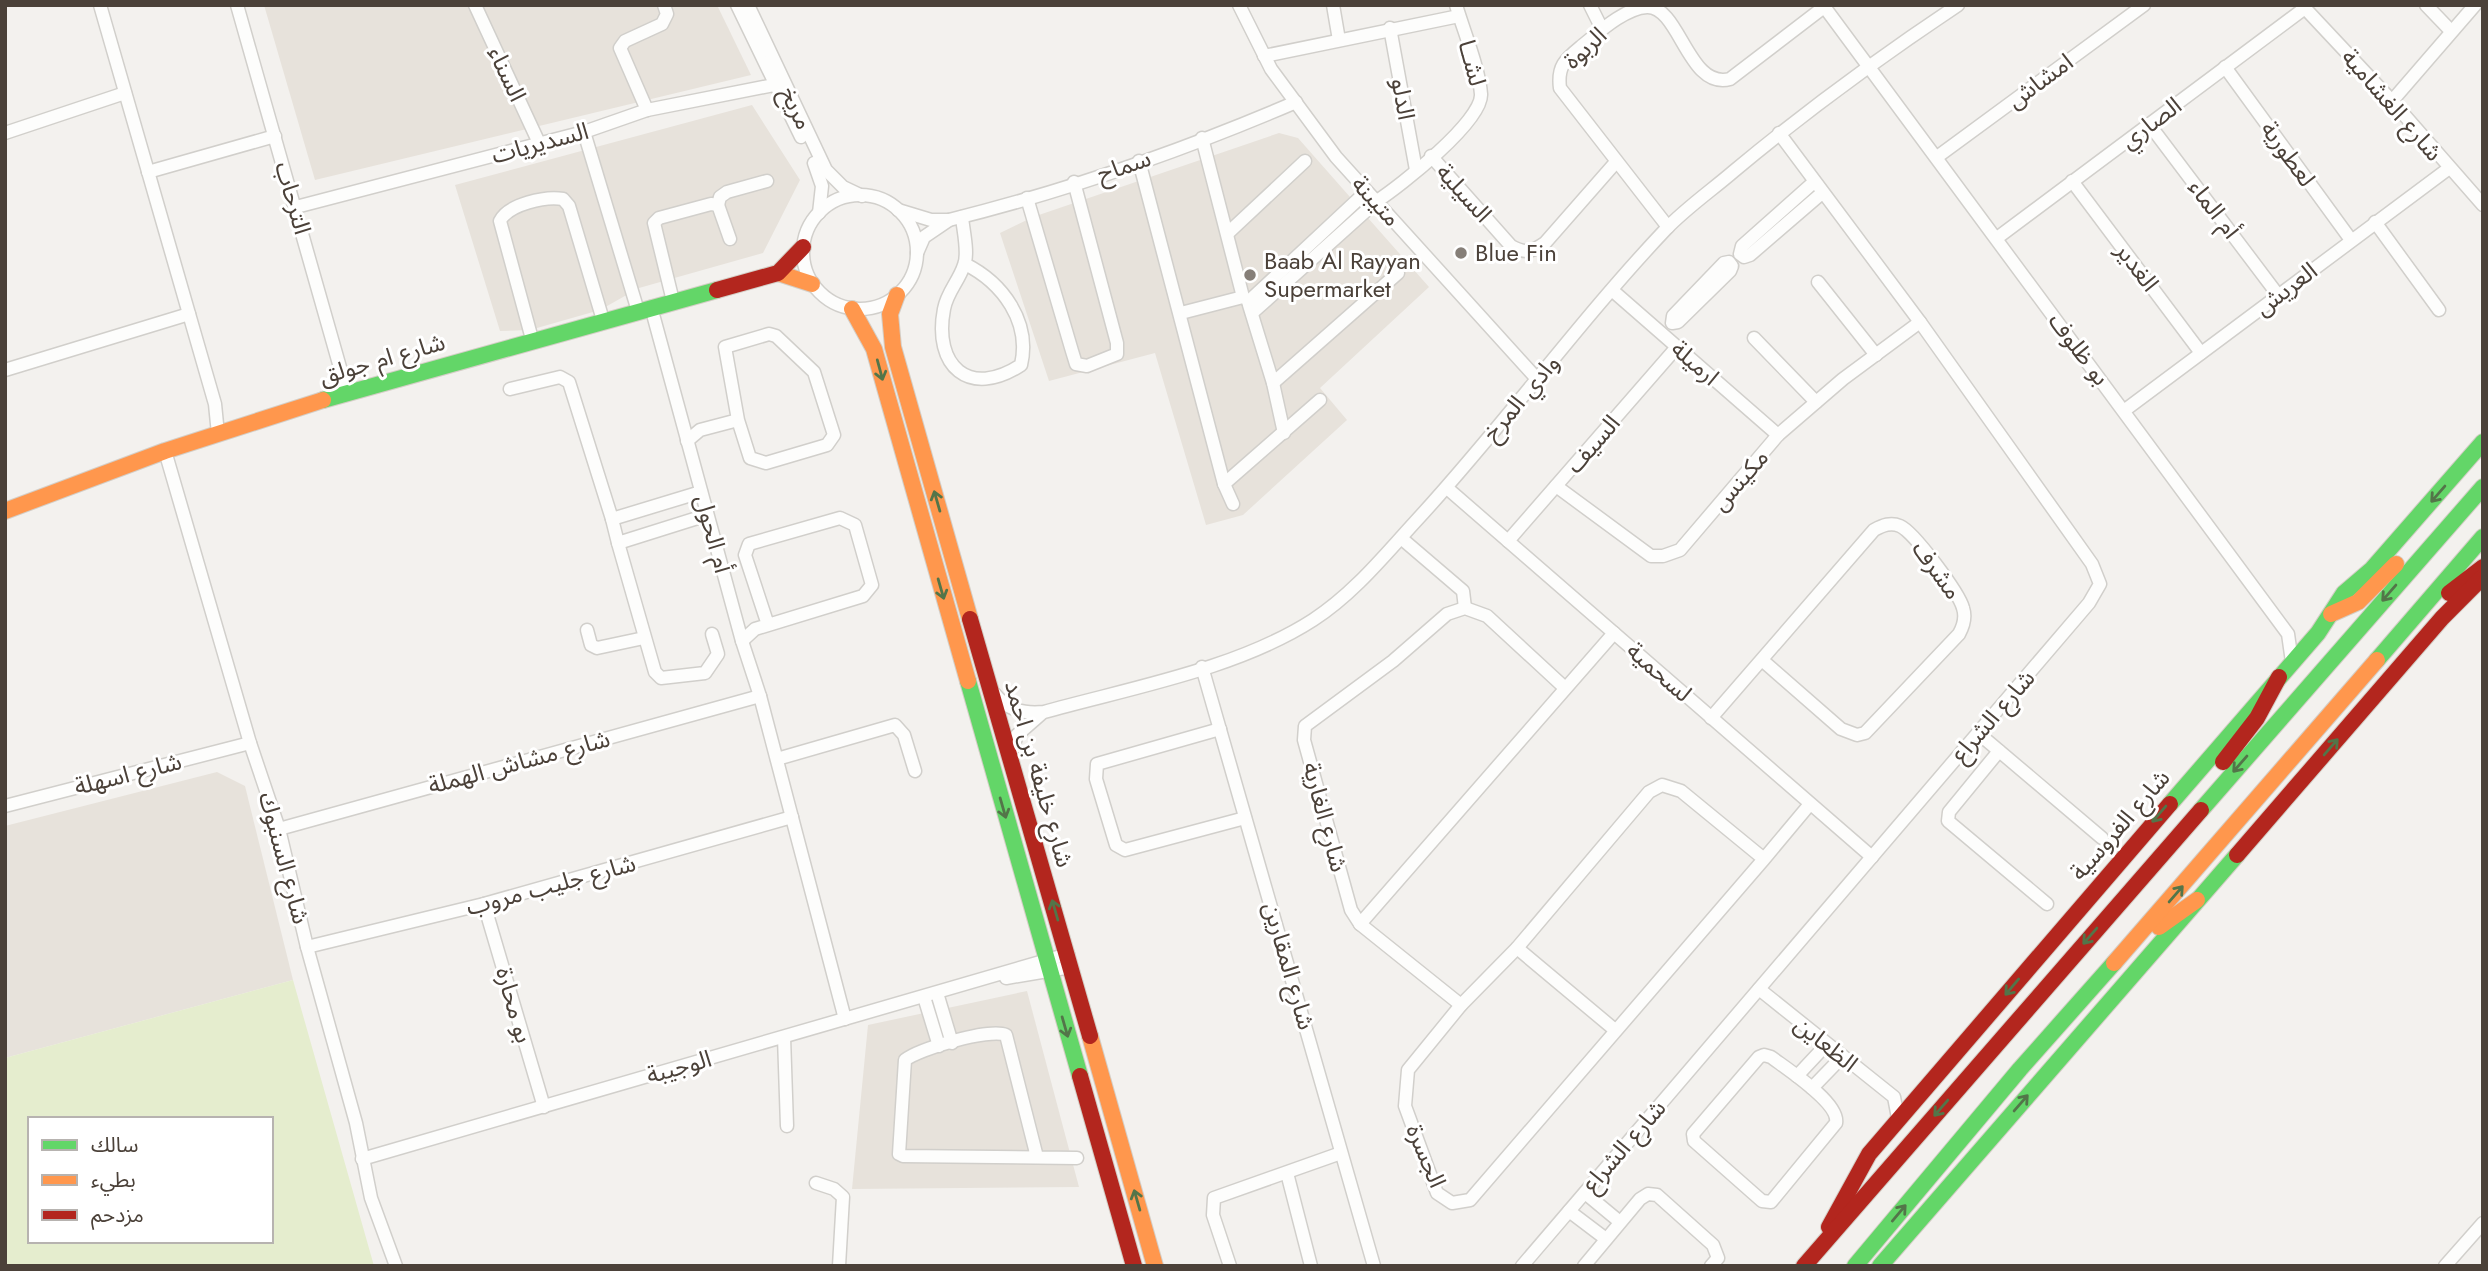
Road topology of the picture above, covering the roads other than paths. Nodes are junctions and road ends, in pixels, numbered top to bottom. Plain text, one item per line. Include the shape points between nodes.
1 (100, 5) edge
2 (237, 5) edge
3 (475, 5) edge
4 (664, 5) edge
5 (737, 5) edge
6 (748, 5) edge
7 (1239, 5) edge
8 (1333, 5) edge
9 (1590, 5) edge
10 (1958, 5) edge
11 (2144, 5) edge
12 (2426, 5) edge
13 (2475, 5) edge
14 (1824, 6) edge
15 (2303, 7) edge
16 (1458, 11) edge
17 (1390, 28) junction
18 (1602, 29) junction
19 (2451, 31) junction
20 (1339, 40) junction
21 (1264, 56) junction
22 (1868, 64) junction
23 (2225, 67) junction
24 (780, 84) junction
25 (125, 93) junction
26 (2392, 101) junction
27 (1296, 102) junction
28 (647, 110) junction
29 (2149, 124) junction
30 (584, 132) junction
31 (5, 133) edge
32 (1779, 133) junction
33 (275, 136) junction
34 (1202, 138) junction
35 (538, 143) junction
36 (1431, 156) junction
37 (1937, 157) junction
38 (1139, 161) junction
39 (1305, 162) dead end
40 (1616, 162) junction
41 (2448, 169) junction
42 (1416, 170) junction
43 (148, 173) junction
44 (766, 181) dead end
45 (2072, 181) junction
46 (1074, 182) junction
47 (1818, 188) junction
48 (862, 196) junction
49 (1372, 197) junction
50 (1027, 198) junction
51 (718, 205) junction
52 (2483, 205) edge
53 (296, 207) junction
54 (898, 210) junction
55 (819, 213) junction
56 (962, 217) junction
57 (949, 220) junction
58 (2375, 222) junction
59 (1668, 227) junction
60 (1228, 233) junction
61 (1764, 235) dead end
62 (1997, 238) junction
63 (730, 239) dead end
64 (2351, 240) junction
65 (803, 247) junction
66 (917, 253) junction
67 (965, 264) junction
68 (778, 273) junction
69 (1398, 273) dead end
70 (1818, 282) dead end
71 (1711, 283) dead end
72 (812, 284) junction
73 (1613, 291) junction
74 (897, 295) junction
75 (2278, 295) junction
76 (673, 301) junction
77 (1248, 304) junction
78 (644, 309) junction
79 (852, 309) junction
80 (2439, 310) dead end
81 (1181, 313) junction
82 (189, 314) junction
83 (603, 320) junction
84 (1920, 322) junction
85 (1662, 335) junction
86 (1754, 338) dead end
87 (532, 339) junction
88 (1677, 347) junction
89 (2201, 353) junction
90 (1876, 355) junction
91 (5, 370) edge
92 (1537, 379) junction
93 (1273, 383) junction
94 (510, 389) dead end
95 (347, 392) junction
96 (1320, 400) dead end
97 (1816, 402) junction
98 (2124, 410) junction
99 (738, 420) junction
100 (223, 432) junction
101 (1284, 433) junction
102 (1778, 435) junction
103 (687, 441) junction
104 (2483, 442) edge
105 (165, 451) junction
106 (1224, 484) junction
107 (1556, 486) junction
108 (2483, 486) edge
109 (1447, 488) junction
110 (701, 492) junction
111 (2467, 503) junction
112 (1233, 504) dead end
113 (5, 511) edge
114 (707, 515) junction
115 (612, 519) junction
116 (2483, 537) edge
117 (1401, 538) junction
118 (1508, 541) junction
119 (618, 542) junction
120 (2483, 567) edge
121 (2483, 577) edge
122 (1465, 608) junction
123 (2331, 614) junction
124 (768, 625) junction
125 (587, 630) dead end
126 (1614, 633) junction
127 (2318, 633) junction
128 (712, 634) dead end
129 (2288, 634) junction
130 (644, 638) junction
131 (742, 641) junction
132 (1762, 660) junction
133 (2292, 662) junction
134 (1202, 667) junction
135 (2278, 677) junction
136 (988, 684) junction
137 (1565, 688) junction
138 (760, 696) junction
139 (1044, 712) junction
140 (1711, 718) junction
141 (2321, 726) junction
142 (1220, 729) junction
143 (1978, 733) junction
144 (250, 743) junction
145 (1999, 751) junction
146 (1010, 757) junction
147 (776, 759) junction
148 (915, 771) dead end
149 (1810, 804) junction
150 (5, 806) edge
151 (792, 817) junction
152 (1245, 818) junction
153 (279, 829) junction
154 (2102, 838) dead end
155 (1872, 857) junction
156 (1764, 859) junction
157 (2154, 863) junction
158 (2197, 900) junction
159 (484, 904) junction
160 (2047, 904) dead end
161 (1360, 924) junction
162 (307, 947) junction
163 (1517, 948) junction
164 (1069, 961) junction
165 (1048, 965) junction
166 (1759, 989) junction
167 (930, 995) junction
168 (1461, 1005) junction
169 (845, 1019) junction
170 (1615, 1030) junction
171 (784, 1037) junction
172 (945, 1044) junction
173 (1826, 1045) junction
174 (1841, 1058) junction
175 (2020, 1069) junction
176 (1797, 1076) junction
177 (1812, 1088) junction
178 (1920, 1094) junction
179 (1894, 1097) junction
180 (544, 1107) junction
181 (1898, 1118) junction
182 (787, 1126) dead end
183 (1037, 1157) junction
184 (1342, 1157) junction
185 (1077, 1158) dead end
186 (362, 1159) junction
187 (1287, 1173) junction
188 (816, 1183) dead end
189 (1585, 1193) junction
190 (1569, 1211) junction
191 (1620, 1222) junction
192 (2483, 1223) edge
193 (1606, 1239) junction
194 (1809, 1260) edge
195 (396, 1266) edge
196 (839, 1266) edge
197 (1135, 1266) edge
198 (1155, 1266) edge
199 (1230, 1266) edge
200 (1311, 1266) edge
201 (1374, 1266) edge
202 (1522, 1266) edge
203 (1584, 1266) edge
204 (1711, 1266) edge
205 (1855, 1266) edge
206 (1880, 1266) edge
207 (2445, 1266) edge

1 - 25 street
2 - 33 street, الترحاب
3 - 35 street, السناء
4 - 28 street via 663,24 625,41 620,48
5 - 24 street, مريخ
6 - 24 street, مريخ
7 - 21 street, متيبنة
8 - 20 street
9 - 18 street
10 - 22 street, وادي المرخ
11 - 37 street, امشاش
12 - 19 street
13 - 19 street
14 - 18 street, الربوة via 1730,79 1721,81 1699,66 1662,13 1649,7
14 - 22 street, بو ظلوف
15 - 23 street, الصاري
15 - 26 street, شارع الغشامية
16 - 17 street
16 - 36 street, لشــا via 1481,95 1479,106
17 - 20 street
17 - 42 street, الدلو
18 - 40 street, الربوة via 1562,62 1558,74 1560,88
19 - 26 street
20 - 21 street
21 - 27 street, متيبنة
22 - 32 street, وادي المرخ
22 - 37 street, بو ظلوف
23 - 29 street, الصاري
23 - 64 street, لعطورية
24 - 28 street, السديريات
24 - 48 street, مريخ via 826,170
24 - 55 street, مريخ via 819,173
25 - 31 street
25 - 43 street
26 - 41 street, شارع الغشامية
27 - 34 street, سماح
27 - 49 street, متيبنة
28 - 30 street, السديريات
29 - 45 street, الصاري
29 - 75 street, أم الماء
30 - 35 street, السديريات
30 - 78 street, أم الحول
32 - 47 street, شارع الشراع
32 - 59 street, وادي المرخ
33 - 43 street
33 - 53 street, الترحاب
34 - 38 street, سماح
34 - 60 street
35 - 53 street, السديريات
36 - 40 street, السيلية via 1511,246 1522,252 1545,243
36 - 42 street, لشــا
37 - 62 street, بو ظلوف
38 - 46 street, سماح
38 - 81 street
39 - 60 street
40 - 59 street, الربوة
41 - 52 street, شارع الغشامية
41 - 58 street, العريش
42 - 49 street, لشــا
43 - 82 street
44 - 51 street via 726,192
45 - 62 street, الصاري
45 - 89 street, الغدير
46 - 50 street, سماح
46 - 50 street via 1117,343 1116,354 1087,366 1076,364
47 - 61 street
47 - 84 street, شارع الشراع
48 - 54 street
48 - 55 street via 843,198
49 - 77 street, لشــا
49 - 92 street, متيبنة
50 - 56 street, سماح
51 - 63 street
51 - 76 street via 654,223
53 - 95 street, الترحاب
54 - 57 street, سماح
54 - 66 street via 910,225
55 - 65 street
56 - 57 street, سماح
56 - 67 street
57 - 66 street, سماح via 924,237
58 - 64 street, العريش
58 - 80 street
59 - 73 street, وادي المرخ
60 - 77 street
62 - 98 street, بو ظلوف
64 - 75 street, العريش
65 - 68 main road
65 - 72 street via 804,266
66 - 74 street via 913,272
67 - 67 street via 944,305 941,327 956,371 968,379 982,380 1021,365 1025,346 1015,313 1000,288
68 - 72 main road
68 - 76 main road, شارع ام جولق
69 - 93 street
70 - 90 street
71 - 85 street via 1673,316
72 - 79 street via 825,298
73 - 85 street, ارميلة
73 - 92 street, وادي المرخ
74 - 79 street via 880,305
136 -> 74 main road, شارع خليفة بن احمد via 893,346 891,314
75 - 89 street, العريش
76 - 78 main road, شارع ام جولق
77 - 81 street
77 - 93 street
78 - 83 main road, شارع ام جولق
78 - 103 street, أم الحول
79 -> 165 main road, شارع خليفة بن احمد via 874,349
81 - 106 street
82 - 91 street
82 - 100 street
83 - 87 main road, شارع ام جولق
83 - 87 street via 569,206 552,197 511,209 500,221
84 - 90 street, مكينس
84 - 143 street, شارع الشراع via 2098,574 2099,584 2090,603
85 - 88 street, ارميلة
86 - 97 street
87 - 95 main road, شارع ام جولق
88 - 102 street, ارميلة
88 - 107 street, السيف
89 - 98 street, العريش
90 - 97 street, مكينس
92 - 109 street, وادي المرخ
93 - 101 street
94 - 115 street via 560,377 569,382
95 - 100 main road, شارع ام جولق
96 - 101 street
97 - 102 street, مكينس
98 - 129 street, بو ظلوف
99 - 99 street via 750,458 757,462 827,445 834,435 814,372 769,334 724,347
99 - 103 street via 700,430
100 - 105 main road, شارع ام جولق
101 - 106 street
102 - 107 street, مكينس via 1680,550 1663,556 1651,556
103 - 110 street, أم الحول
104 -> 123 main road, شارع الفروسية via 2372,569 2344,593
105 - 113 main road, شارع ام جولق
105 - 144 street, شارع السنبوك
106 - 112 street
107 - 118 street, السيف
108 - 111 main road, شارع الفروسية
109 - 117 street, وادي المرخ
109 - 118 street, لسحمية
110 - 114 street, أم الحول
110 - 115 street
111 - 123 main road via 2434,528 2358,602
111 -> 157 main road, شارع الفروسية
114 - 119 street
114 - 131 street, أم الحول
115 - 119 street
116 - 141 main road
117 - 122 street via 1462,591
117 - 134 street, وادي المرخ via 1356,587 1316,618 1288,635
118 - 126 street, لسحمية
119 - 130 street
120 - 141 main road via 2457,585 2364,689
158 -> 121 main road via 2442,618
122 - 137 street via 1487,616
122 - 161 street, شارع الغارية via 1447,614 1305,726 1304,740 1351,910
123 - 127 main road, شارع الفروسية
124 - 124 street via 870,592 872,585 850,520 841,518 750,544 745,555
124 - 131 street
125 - 130 street via 591,645 597,648
126 - 137 street
126 - 140 street, لسحمية
127 - 129 street
127 - 133 main road, شارع الفروسية
128 - 130 street via 718,654 712,666 705,673 677,678 661,678 655,672
129 - 133 street, بو ظلوف
131 - 138 street, أم الحول
132 - 132 street, مشرف via 1841,729 1865,733 1959,634 1964,625 1963,607 1910,532 1883,525
132 - 140 street, مشرف
133 - 135 main road, شارع الفروسية
134 - 139 street, وادي المرخ
134 - 142 street, شارع المقارين
135 - 157 main road via 2257,718 2171,829
135 -> 178 main road, شارع الفروسية
136 - 139 street, وادي المرخ via 1005,705 1017,711
136 - 146 main road, شارع خليفة بن احمد
137 - 161 street
138 - 147 street, أم الحول
138 - 153 street, شارع مشاش الهملة
139 - 146 street, وادي المرخ via 1017,735
140 - 149 street, لسحمية
175 -> 141 main road
142 - 152 street, شارع المقارين
142 - 152 street via 1097,764 1096,779 1115,845 1125,850
143 - 145 street
143 - 155 street, شارع الشراع
144 - 150 street, شارع اسهلة
144 - 153 street, شارع السنبوك
145 - 154 street
145 - 160 street via 1949,812 1948,821
164 -> 146 main road, شارع خليفة بن احمد
147 - 148 street via 895,725 904,735
147 - 151 street, أم الحول
149 - 155 street, لسحمية
149 - 156 street, الجسرة
151 - 159 street, شارع جليب مروب
151 - 169 street, أم الحول
152 - 184 street, شارع المقارين
153 - 162 street, شارع السنبوك
155 - 166 street, شارع الشراع
156 - 163 street, الجسرة via 1681,791 1662,785 1649,792
156 - 170 street, الجسرة
157 -> 194 main road, شارع الفروسية
158 - 175 main road via 2157,929 2054,1042
206 -> 158 main road
159 - 162 street, شارع جليب مروب
159 - 180 street, بو محارة
161 - 168 street
162 - 186 street, شارع السنبوك
163 - 168 street, الجسرة
163 - 170 street
164 - 165 street, الوجيبة
198 -> 164 main road, شارع خليفة بن احمد
165 - 167 street, الوجيبة via 999,972 996,977
165 -> 197 main road, شارع خليفة بن احمد
166 - 173 street, الظعاين
166 - 189 street, شارع الشراع
167 - 169 street, الوجيبة
167 - 172 street
168 - 170 street, الجسرة via 1408,1070 1405,1088 1405,1106 1437,1193 1452,1203 1470,1200
169 - 171 street, الوجيبة
171 - 180 street, الوجيبة
171 - 182 street
172 - 183 street via 995,1032 1006,1035
172 - 183 street via 915,1052 905,1060 899,1154
173 - 174 street, الظعاين
173 - 176 street
174 - 177 street
174 - 179 street, الظعاين
205 -> 175 main road
176 - 177 street
176 - 177 street via 1771,1057 1759,1057 1694,1130 1694,1141 1762,1201 1777,1196 1836,1123 1836,1112
178 - 179 street
178 - 181 main road, شارع الفروسية
179 - 181 street
180 - 186 street, الوجيبة
181 - 194 main road, شارع الفروسية via 1869,1154
183 - 185 street
184 - 187 street
184 - 201 street, شارع المقارين
186 - 195 street, شارع السنبوك via 374,1211
187 - 199 street via 1214,1198 1213,1215
187 - 200 street
188 - 196 street via 843,1197
189 - 190 street, شارع الشراع
189 - 191 street
190 - 193 street
190 - 202 street, شارع الشراع
191 - 193 street
191 - 204 street via 1640,1199 1657,1195 1718,1251
192 - 207 street
193 - 203 street

